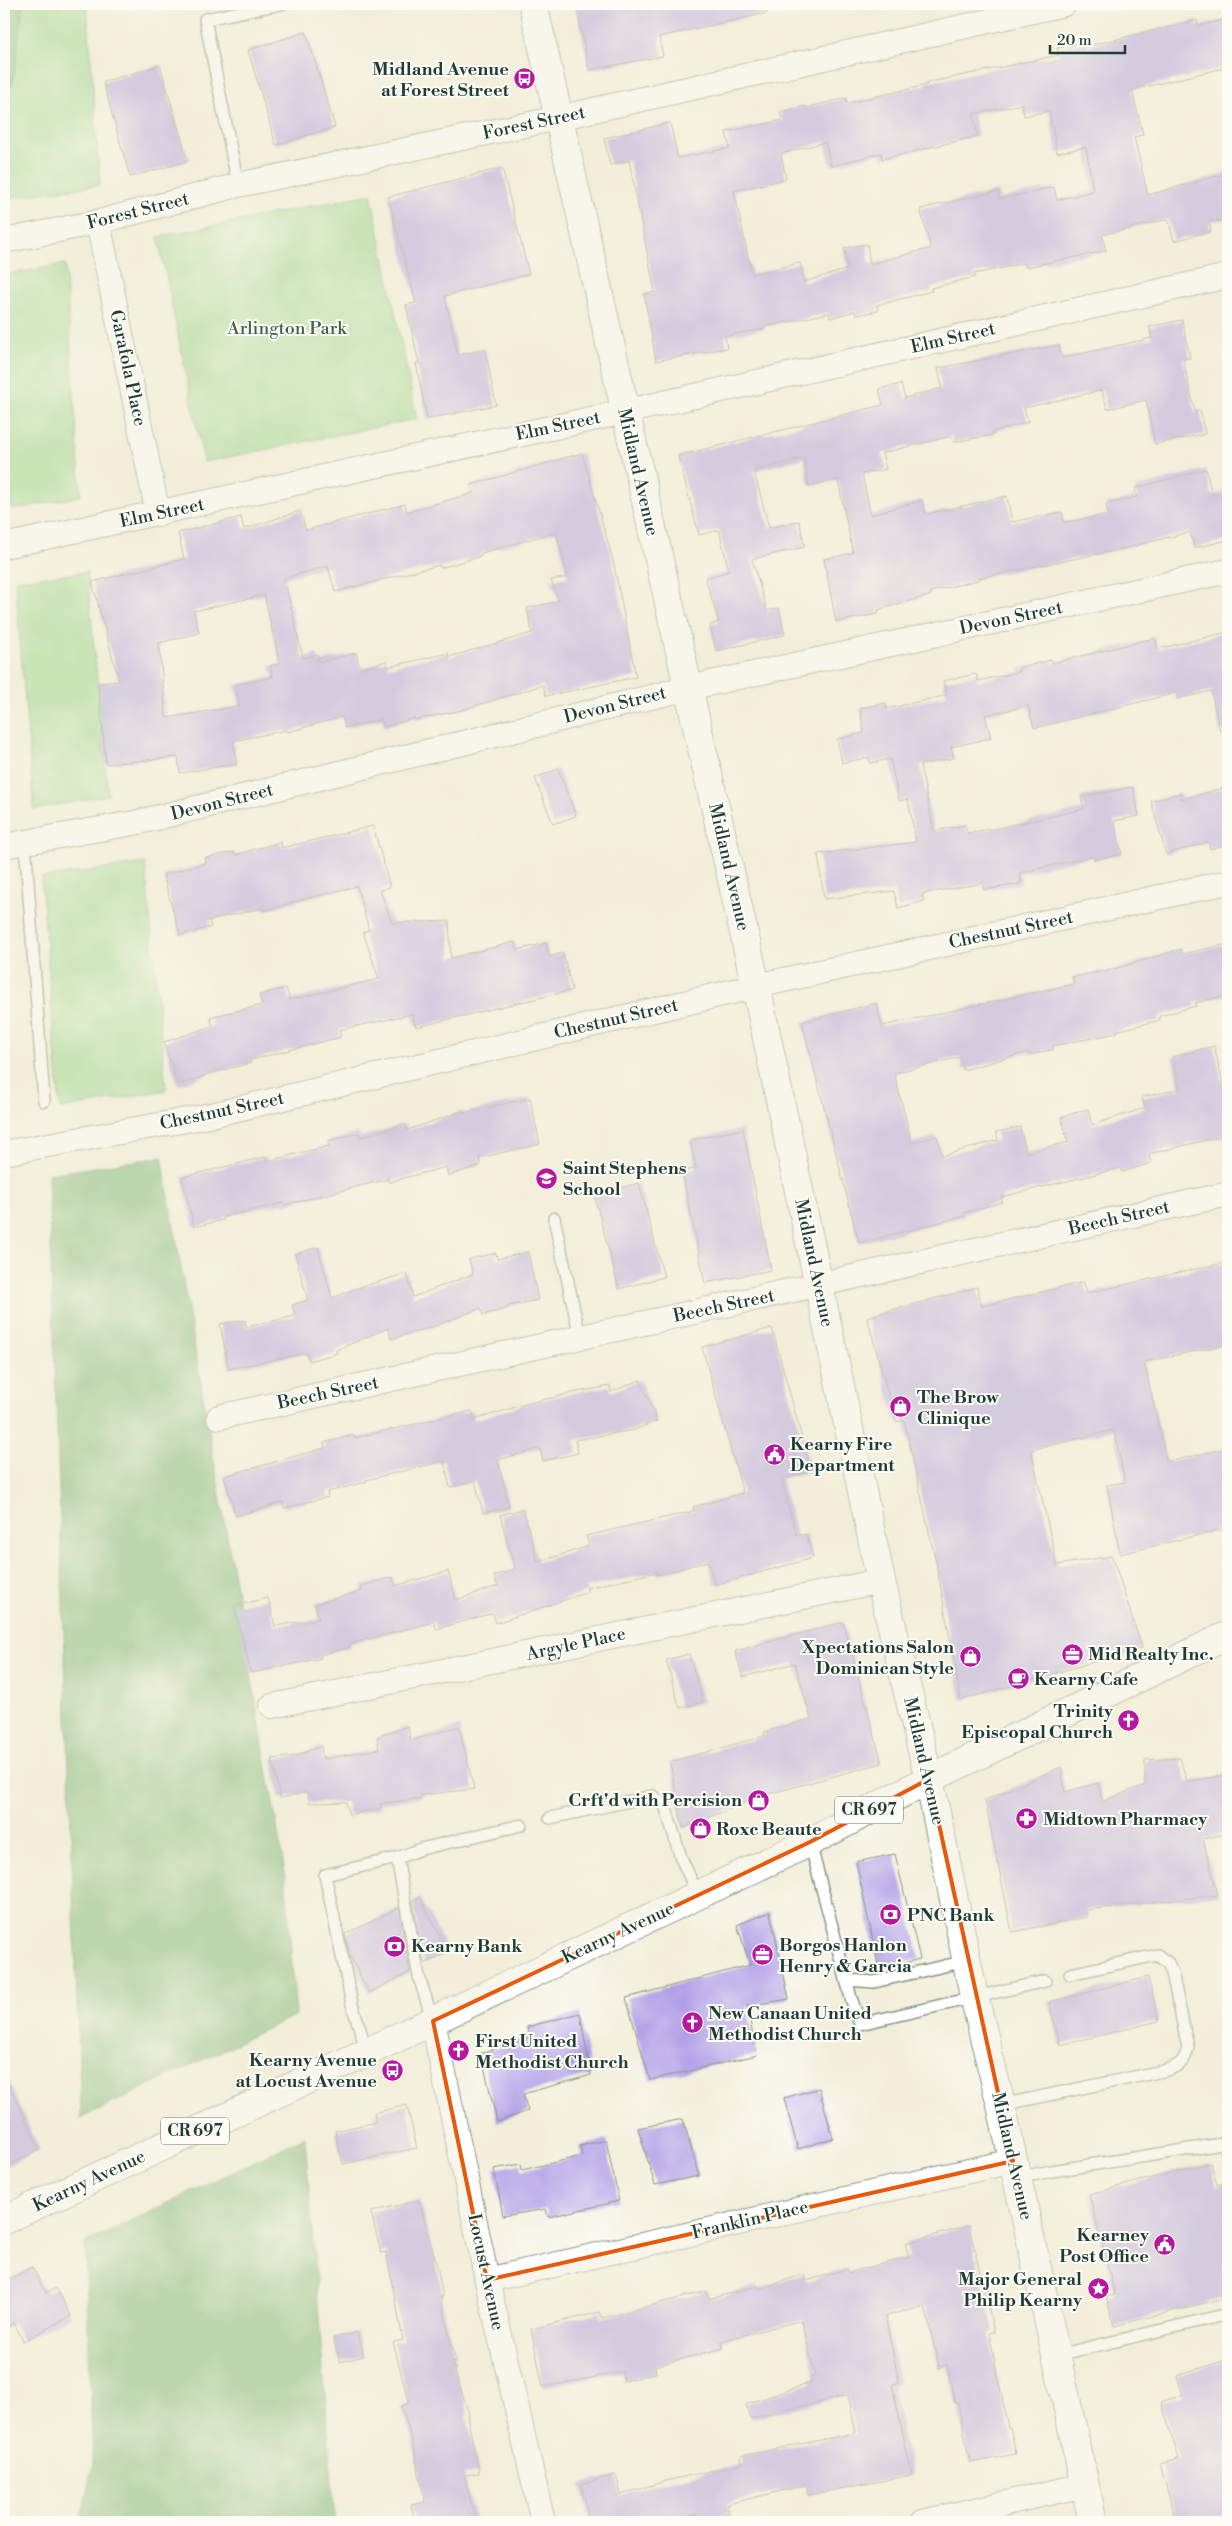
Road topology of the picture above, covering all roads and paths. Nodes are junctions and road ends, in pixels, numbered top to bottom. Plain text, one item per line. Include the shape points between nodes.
1 (282, 4) edge
2 (533, 4) edge
3 (1064, 4) edge
4 (558, 118) junction
5 (238, 185) junction
6 (98, 222) junction
7 (4, 241) edge
8 (1228, 276) edge
9 (624, 412) junction
10 (158, 514) junction
11 (4, 546) edge
12 (1228, 571) edge
13 (688, 688) junction
14 (14, 844) edge
15 (1228, 882) edge
16 (756, 986) junction
17 (44, 1100) dead end
18 (5, 1153) edge
19 (1228, 1194) edge
20 (554, 1218) dead end
21 (819, 1285) junction
22 (580, 1338) junction
23 (219, 1417) dead end
24 (881, 1581) junction
25 (1228, 1635) edge
26 (272, 1706) dead end
27 (929, 1779) junction
28 (550, 1818) dead end
29 (521, 1825) dead end
30 (810, 1842) junction
31 (396, 1858) junction
32 (698, 1895) junction
33 (966, 1961) junction
34 (1070, 1974) dead end
35 (846, 1980) junction
36 (1045, 1981) dead end
37 (974, 1996) junction
38 (433, 2021) junction
39 (367, 2052) junction
40 (1001, 2105) junction
41 (1228, 2143) edge
42 (1014, 2169) junction
43 (4, 2220) edge
44 (487, 2280) junction
45 (1228, 2314) edge
46 (1058, 2355) junction
47 (1084, 2485) junction
48 (542, 2522) edge
49 (923, 2522) edge
50 (1093, 2522) edge

1 - 5 lane via 205,19
2 - 4 street, Midland Avenue
3 - 4 street, Forest Street
4 - 5 street, Forest Street
4 - 9 street, Midland Avenue
5 - 6 street, Forest Street
6 - 7 street, Forest Street
6 - 10 street, Garafola Place
8 - 9 street, Elm Street
9 - 10 street, Elm Street
9 - 13 street, Midland Avenue
10 - 11 street, Elm Street
12 - 13 street, Devon Street
13 - 14 street, Devon Street via 138,822
13 - 16 street, Midland Avenue
14 - 17 lane
15 - 16 street, Chestnut Street
16 - 18 street, Chestnut Street via 203,1116
16 - 21 street, Midland Avenue
19 - 21 street, Beech Street
20 - 22 lane
21 - 22 street, Beech Street
21 - 24 street, Midland Avenue
22 - 23 street, Beech Street
24 - 26 street, Argyle Place
24 - 27 street, Midland Avenue
25 - 27 street, Kearny Avenue / CR 697
27 - 30 street, Kearny Avenue / CR 697
27 - 33 street, Midland Avenue
28 - 32 lane via 653,1796 665,1805
29 - 31 lane
30 - 32 street, Kearny Avenue / CR 697
30 - 35 lane
31 - 38 lane via 419,1977
31 - 39 lane via 326,1875 352,2004
32 - 38 street, Kearny Avenue / CR 697
33 - 35 lane via 874,1982
33 - 37 street, Midland Avenue
34 - 40 lane via 1157,1955 1168,1964 1172,1973 1188,2048 1185,2059 1177,2067
35 - 37 lane via 860,2024 941,2007
36 - 37 lane
37 - 40 street, Midland Avenue
38 - 39 street, Kearny Avenue / CR 697
38 - 44 street, Locust Avenue
39 - 43 street, Kearny Avenue / CR 697
40 - 42 street, Midland Avenue
41 - 42 lane via 1070,2167
42 - 44 street, Franklin Place
42 - 46 street, Midland Avenue
44 - 48 street, Locust Avenue
45 - 46 lane
46 - 47 street, Midland Avenue
47 - 49 street
47 - 50 street, Midland Avenue

